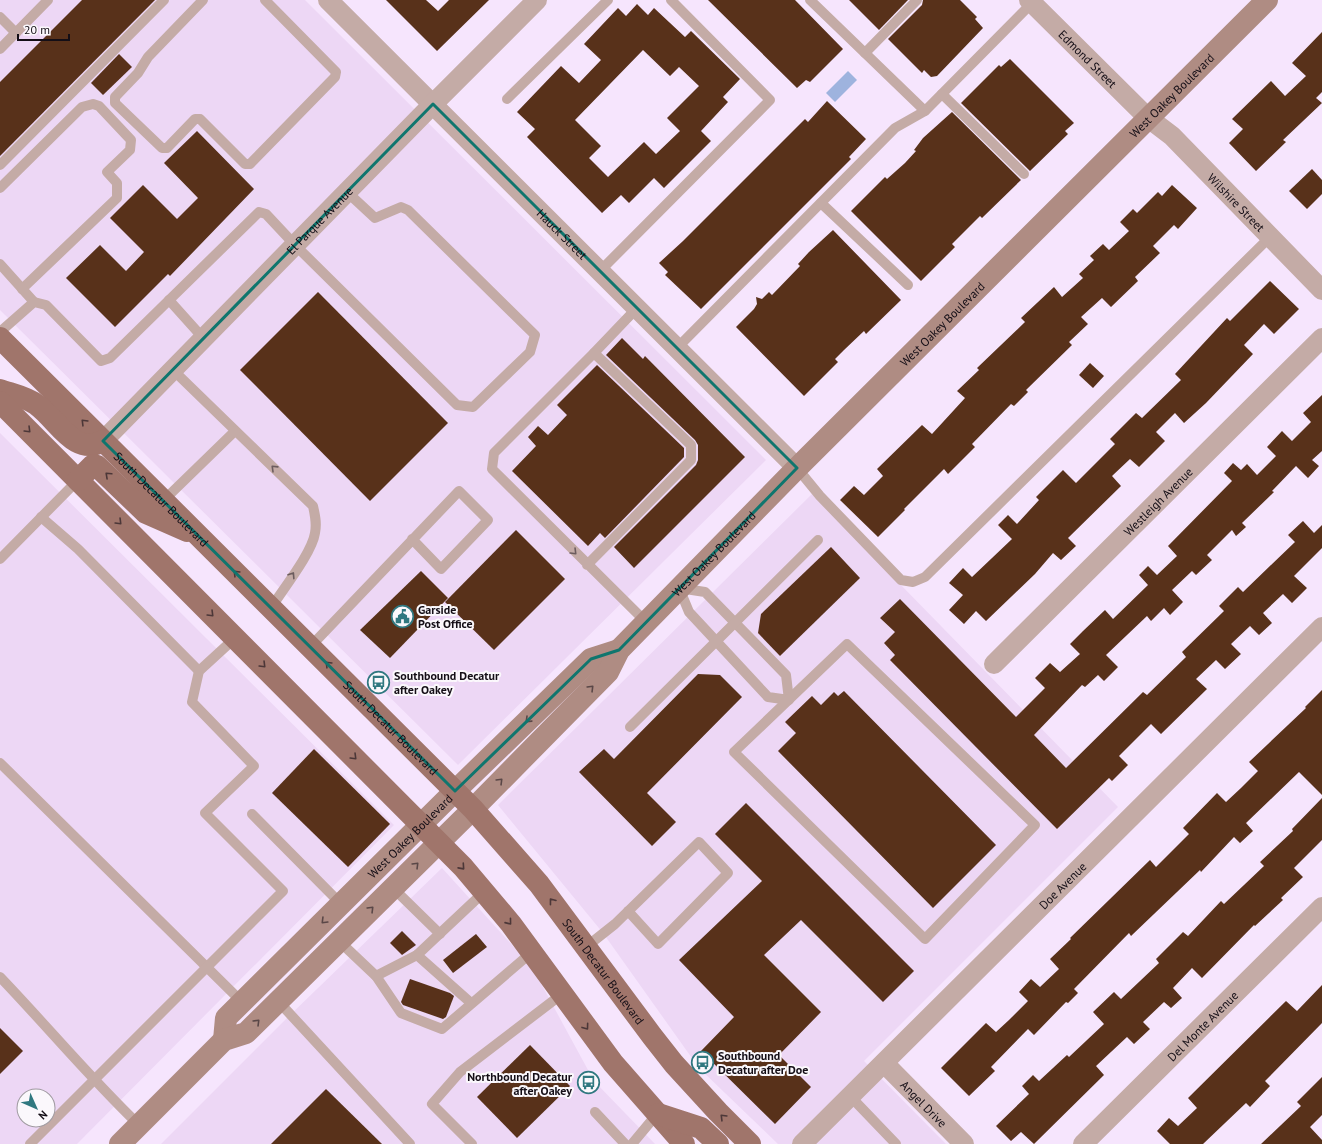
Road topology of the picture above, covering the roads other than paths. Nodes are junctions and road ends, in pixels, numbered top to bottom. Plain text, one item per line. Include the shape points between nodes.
1 (48, 0) edge
2 (164, 0) edge
3 (203, 0) edge
4 (265, 0) edge
5 (328, 0) edge
6 (537, 0) edge
7 (608, 0) edge
8 (671, 0) edge
9 (810, 0) edge
10 (917, 0) edge
11 (1267, 0) edge
12 (1031, 2) edge
13 (0, 17) edge
14 (16, 33) junction
15 (0, 49) edge
16 (865, 53) junction
17 (942, 94) junction
18 (507, 99) dead end
19 (433, 104) junction
20 (925, 111) junction
21 (1147, 117) junction
22 (0, 165) edge
23 (1024, 174) dead end
24 (0, 188) edge
25 (347, 192) junction
26 (821, 203) junction
27 (1270, 237) junction
28 (294, 246) junction
29 (0, 264) edge
30 (600, 271) junction
31 (908, 285) dead end
32 (22, 289) junction
33 (1322, 290) edge
34 (169, 300) junction
35 (34, 302) junction
36 (637, 308) junction
37 (0, 332) edge
38 (0, 338) edge
39 (1322, 338) edge
40 (204, 339) junction
41 (677, 348) junction
42 (594, 353) junction
43 (173, 370) junction
44 (0, 390) edge
45 (0, 402) edge
46 (235, 431) junction
47 (104, 441) junction
48 (797, 468) junction
49 (78, 480) junction
50 (163, 501) junction
51 (42, 516) junction
52 (197, 535) junction
53 (412, 539) junction
54 (818, 540) dead end
55 (0, 559) edge
56 (587, 565) junction
57 (679, 588) junction
58 (271, 608) junction
59 (646, 622) junction
60 (735, 622) junction
61 (1322, 627) edge
62 (235, 638) junction
63 (716, 641) junction
64 (310, 646) junction
65 (619, 650) junction
66 (994, 664) dead end
67 (199, 671) junction
68 (789, 700) junction
69 (630, 727) dead end
70 (0, 762) edge
71 (455, 791) junction
72 (473, 809) junction
73 (252, 814) dead end
74 (421, 824) junction
75 (439, 842) junction
76 (393, 888) junction
77 (484, 892) junction
78 (341, 904) junction
79 (1322, 907) edge
80 (628, 911) junction
81 (440, 934) junction
82 (339, 941) junction
83 (586, 947) junction
84 (532, 952) junction
85 (417, 955) junction
86 (208, 968) junction
87 (376, 976) junction
88 (0, 977) edge
89 (562, 994) junction
90 (278, 1001) junction
91 (242, 1002) junction
92 (472, 1003) junction
93 (224, 1040) junction
94 (884, 1063) junction
95 (94, 1081) junction
96 (850, 1096) junction
97 (595, 1112) dead end
98 (657, 1114) junction
99 (139, 1125) junction
100 (30, 1144) edge
101 (120, 1144) edge
102 (410, 1144) edge
103 (472, 1144) edge
104 (625, 1144) edge
105 (632, 1144) edge
106 (684, 1144) edge
107 (718, 1144) edge
108 (750, 1144) edge
109 (802, 1144) edge
110 (896, 1144) edge
111 (964, 1144) edge
112 (1083, 1144) edge

1 - 14 lane
2 - 22 lane
3 - 4 lane via 148,57 138,73 115,98 115,103 162,148 167,148 195,119 200,119 244,164 250,164 336,77 336,72
5 - 19 street, Hauck Street
6 - 19 street, El Parque Avenue
7 - 18 lane
8 - 30 lane via 770,100
9 - 16 lane
10 - 16 lane
11 - 21 main road, West Oakey Boulevard
12 - 17 lane
12 - 21 street, Edmond Street
13 - 14 lane
14 - 15 lane
16 - 20 lane
17 - 20 lane
17 - 23 lane
19 - 25 street, El Parque Avenue
19 - 30 street, Hauck Street
20 - 26 lane via 895,128
21 - 27 street, Wilshire Street via 1172,136
21 - 48 main road, West Oakey Boulevard
24 - 32 lane via 82,107 93,104 99,106 131,140 130,150 107,172 117,183 117,198
25 - 28 street, El Parque Avenue
25 - 28 lane via 375,218 401,207 408,210 535,335 530,352 473,407 457,405
26 - 31 lane
26 - 41 lane
27 - 33 street, Wilshire Street
27 - 48 lane via 925,577 913,582 901,580 820,496
28 - 34 lane via 266,214 259,212
28 - 40 street, El Parque Avenue
29 - 32 lane
30 - 36 street, Hauck Street
32 - 35 lane
34 - 35 lane via 110,358 101,361 46,306
34 - 40 lane
35 - 37 lane
36 - 41 street, Hauck Street
36 - 42 lane
47 -> 38 main road, South Decatur Boulevard
39 - 66 street, Westleigh Avenue
40 - 43 street, El Parque Avenue
41 - 48 street, Hauck Street
42 -> 56 lane via 494,453 492,469
42 - 56 lane via 691,445 690,460
43 - 46 lane
43 - 47 street, El Parque Avenue
44 - 47 main road via 37,404 76,442 95,446
45 -> 49 main road
46 - 50 lane
58 -> 46 lane via 309,550 315,534 316,517 312,506
47 - 50 main road, South Decatur Boulevard
48 - 57 main road, West Oakey Boulevard
49 - 51 lane
52 -> 49 main road via 146,513 97,466 92,466
49 -> 62 main road
50 - 52 main road, South Decatur Boulevard
51 - 55 lane
51 - 67 lane
58 -> 52 main road, South Decatur Boulevard
53 - 53 lane via 459,491 488,520 441,568
53 - 64 lane
54 - 60 lane
56 - 59 lane
57 - 59 main road, West Oakey Boulevard
57 - 60 lane via 705,592
57 - 63 lane via 689,612
58 - 64 main road, South Decatur Boulevard
59 - 65 main road, West Oakey Boulevard
60 - 63 lane
60 - 68 lane via 786,675
61 - 94 street, Doe Avenue
62 - 67 lane
62 -> 74 main road
63 - 68 lane via 768,697
63 - 69 lane
71 -> 64 main road, South Decatur Boulevard
65 -> 71 main road, West Oakey Boulevard via 591,659
72 -> 65 main road, West Oakey Boulevard via 608,672
67 - 86 lane via 192,702 254,766 205,813 284,891
68 - 68 lane via 848,644 1035,825 925,939 734,752
70 - 86 lane
71 - 72 main road, South Decatur Boulevard
71 - 74 main road, West Oakey Boulevard
72 - 75 main road, West Oakey Boulevard
83 -> 72 main road, South Decatur Boulevard via 539,884
73 - 78 lane
74 - 75 main road
74 - 78 main road, West Oakey Boulevard
76 -> 75 main road, West Oakey Boulevard
75 -> 77 main road
76 - 81 lane
82 -> 76 main road, West Oakey Boulevard
77 - 81 lane
77 -> 84 main road
78 -> 91 main road, West Oakey Boulevard
79 - 112 street, Del Monte Avenue
80 - 80 lane via 699,842 728,873 658,944
80 - 83 lane
81 - 85 lane
82 - 87 lane
82 - 90 main road, West Oakey Boulevard
108 -> 83 main road, South Decatur Boulevard via 674,1064
84 - 89 main road
84 - 92 lane
85 - 87 lane
85 - 92 lane
86 - 91 lane
86 - 95 lane
87 - 92 lane via 401,1013 442,1029
88 - 95 lane
89 -> 98 main road via 613,1063
89 - 103 lane via 460,1072 432,1104
93 -> 90 main road, West Oakey Boulevard via 246,1033
90 - 102 lane
91 - 93 main road, West Oakey Boulevard via 226,1018
93 - 99 main road, West Oakey Boulevard
94 - 96 street, Doe Avenue
94 - 111 street, Angel Drive
95 - 99 lane
95 - 100 lane
96 - 109 street, Doe Avenue
96 - 110 lane
97 - 104 lane
98 - 105 lane
98 - 106 main road
98 - 107 main road via 701,1128
99 - 101 main road, West Oakey Boulevard

